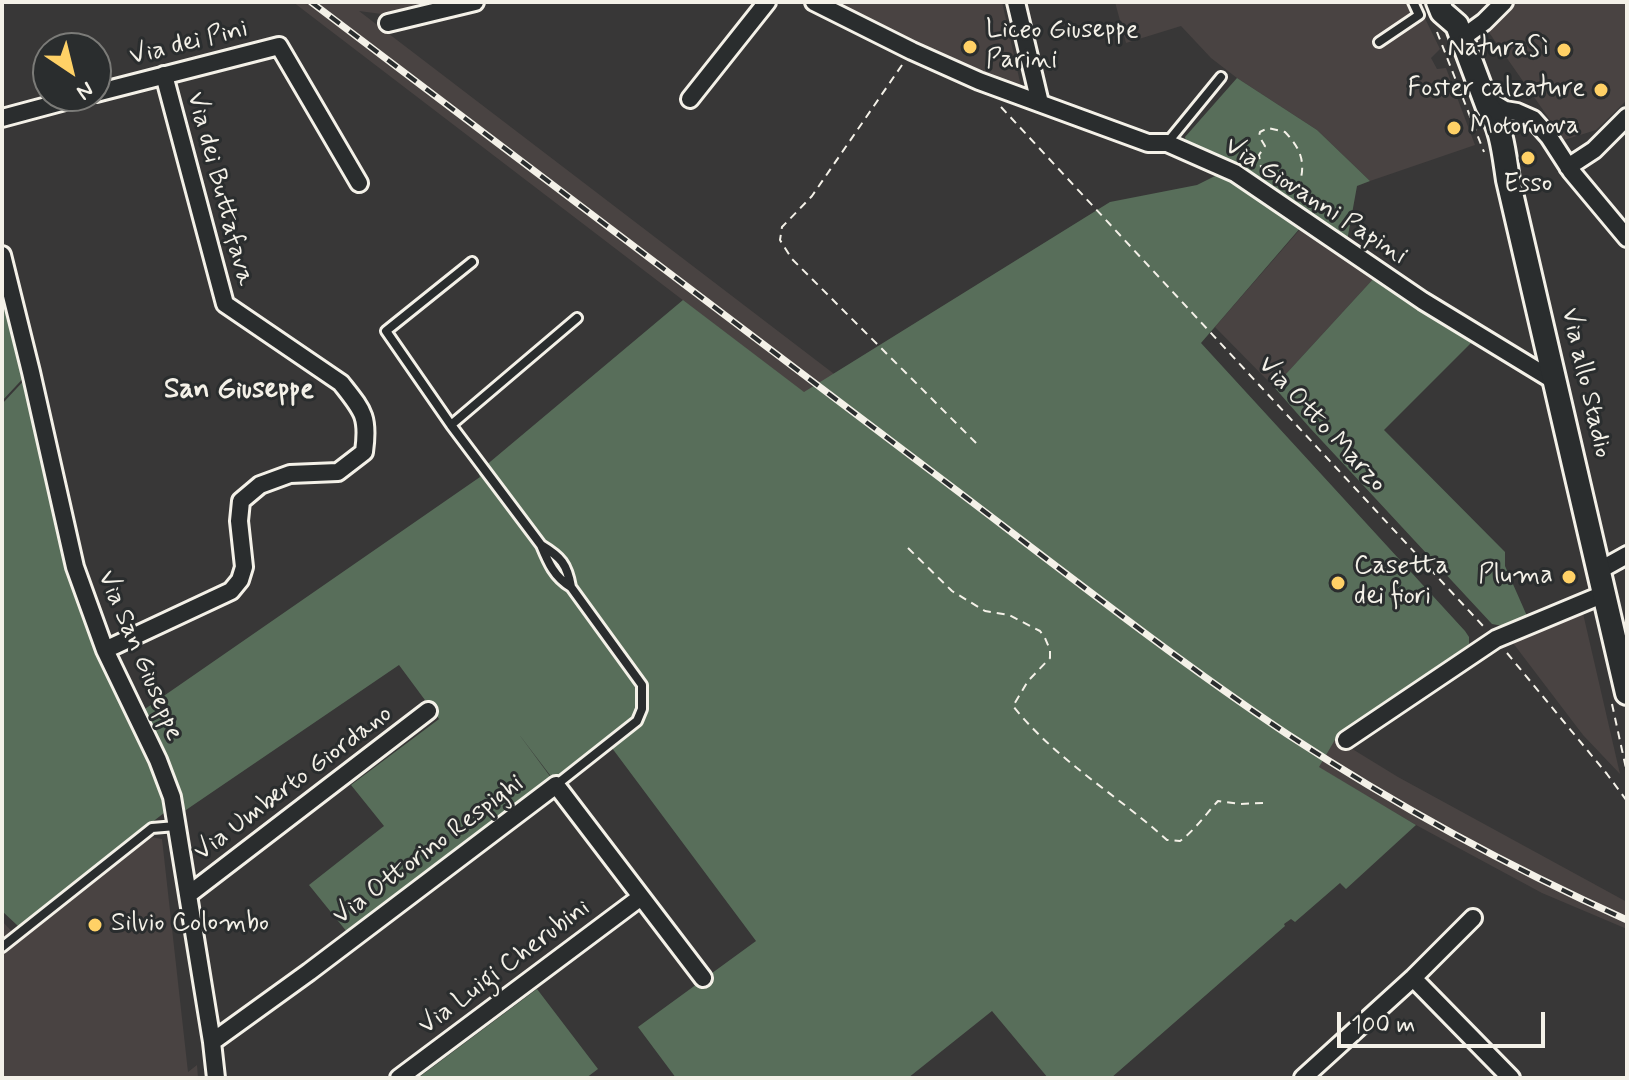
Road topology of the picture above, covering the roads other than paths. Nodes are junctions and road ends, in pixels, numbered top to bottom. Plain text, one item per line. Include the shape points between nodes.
1 (475, 2) edge
2 (767, 2) edge
3 (814, 2) edge
4 (1016, 2) edge
5 (1413, 2) edge
6 (1438, 2) edge
7 (1504, 2) edge
8 (1458, 21) edge
9 (388, 23) dead end
10 (1379, 42) dead end
11 (164, 75) junction
12 (1221, 77) dead end
13 (112, 89) edge
14 (690, 99) dead end
15 (1486, 101) junction
16 (1040, 103) junction
17 (32, 110) edge
18 (1627, 117) edge
19 (2, 118) edge
20 (1535, 121) junction
21 (1502, 140) junction
22 (1167, 143) junction
23 (1568, 167) junction
24 (1508, 180) junction
25 (359, 183) dead end
26 (1627, 238) edge
27 (2, 255) edge
28 (472, 262) dead end
29 (577, 318) dead end
30 (1556, 382) junction
31 (451, 425) junction
32 (1627, 555) edge
33 (1600, 570) junction
34 (1604, 594) junction
35 (105, 650) junction
36 (1627, 693) edge
37 (428, 711) dead end
38 (1346, 740) dead end
39 (556, 785) junction
40 (176, 826) junction
41 (188, 895) junction
42 (641, 897) junction
43 (1473, 918) dead end
44 (2, 947) edge
45 (703, 978) dead end
46 (1413, 978) junction
47 (212, 1042) junction
48 (216, 1078) edge
49 (399, 1078) edge
50 (1303, 1078) edge
51 (1511, 1078) edge

1 - 9 street
2 - 14 street
3 - 16 street, Via Giovanni Papini via 912,51
4 - 16 street
5 - 10 lane via 1419,15
6 - 8 main road via 1442,12
7 - 8 street via 1484,22
8 - 15 main road
11 - 13 street, Via dei Pini
11 - 25 street, Via dei Pini via 279,46
11 - 35 street, Via dei Buttafava via 225,304 341,383 365,418 366,434 364,452 338,472 290,474 260,485 241,501 244,567 231,591
12 - 22 lane
15 - 20 street
15 - 21 main road, Via allo Stadio
15 - 24 main road, Via allo Stadio via 1493,144
16 - 22 street, Via Giovanni Papini via 1148,143
17 - 19 street
18 - 23 street
20 - 21 street via 1511,123
20 - 23 street
21 - 24 main road, Via allo Stadio
22 - 30 street, Via Giovanni Papini via 1235,173 1423,301
23 - 26 street
24 - 30 main road, Via allo Stadio
27 - 35 street, Via San Giuseppe via 75,567
28 - 31 lane via 386,331
29 - 31 lane
30 - 33 main road, Via allo Stadio
31 - 39 lane via 541,545 568,569 571,587 642,685 637,721
32 - 33 street
33 - 34 main road, Via allo Stadio
34 - 36 main road, Via allo Stadio
34 - 38 street via 1496,639
35 - 40 street, Via San Giuseppe via 158,760
37 - 41 street, Via Umberto Giordano
39 - 42 street, Via Ottorino Respighi
39 - 47 street, Via Ottorino Respighi
40 - 41 street, Via San Giuseppe
40 - 44 lane via 152,828
41 - 47 street, Via San Giuseppe
42 - 45 street, Via Ottorino Respighi
42 - 49 street, Via Luigi Cherubini
43 - 46 street
46 - 50 street
46 - 51 street
47 - 48 street, Via San Giuseppe

